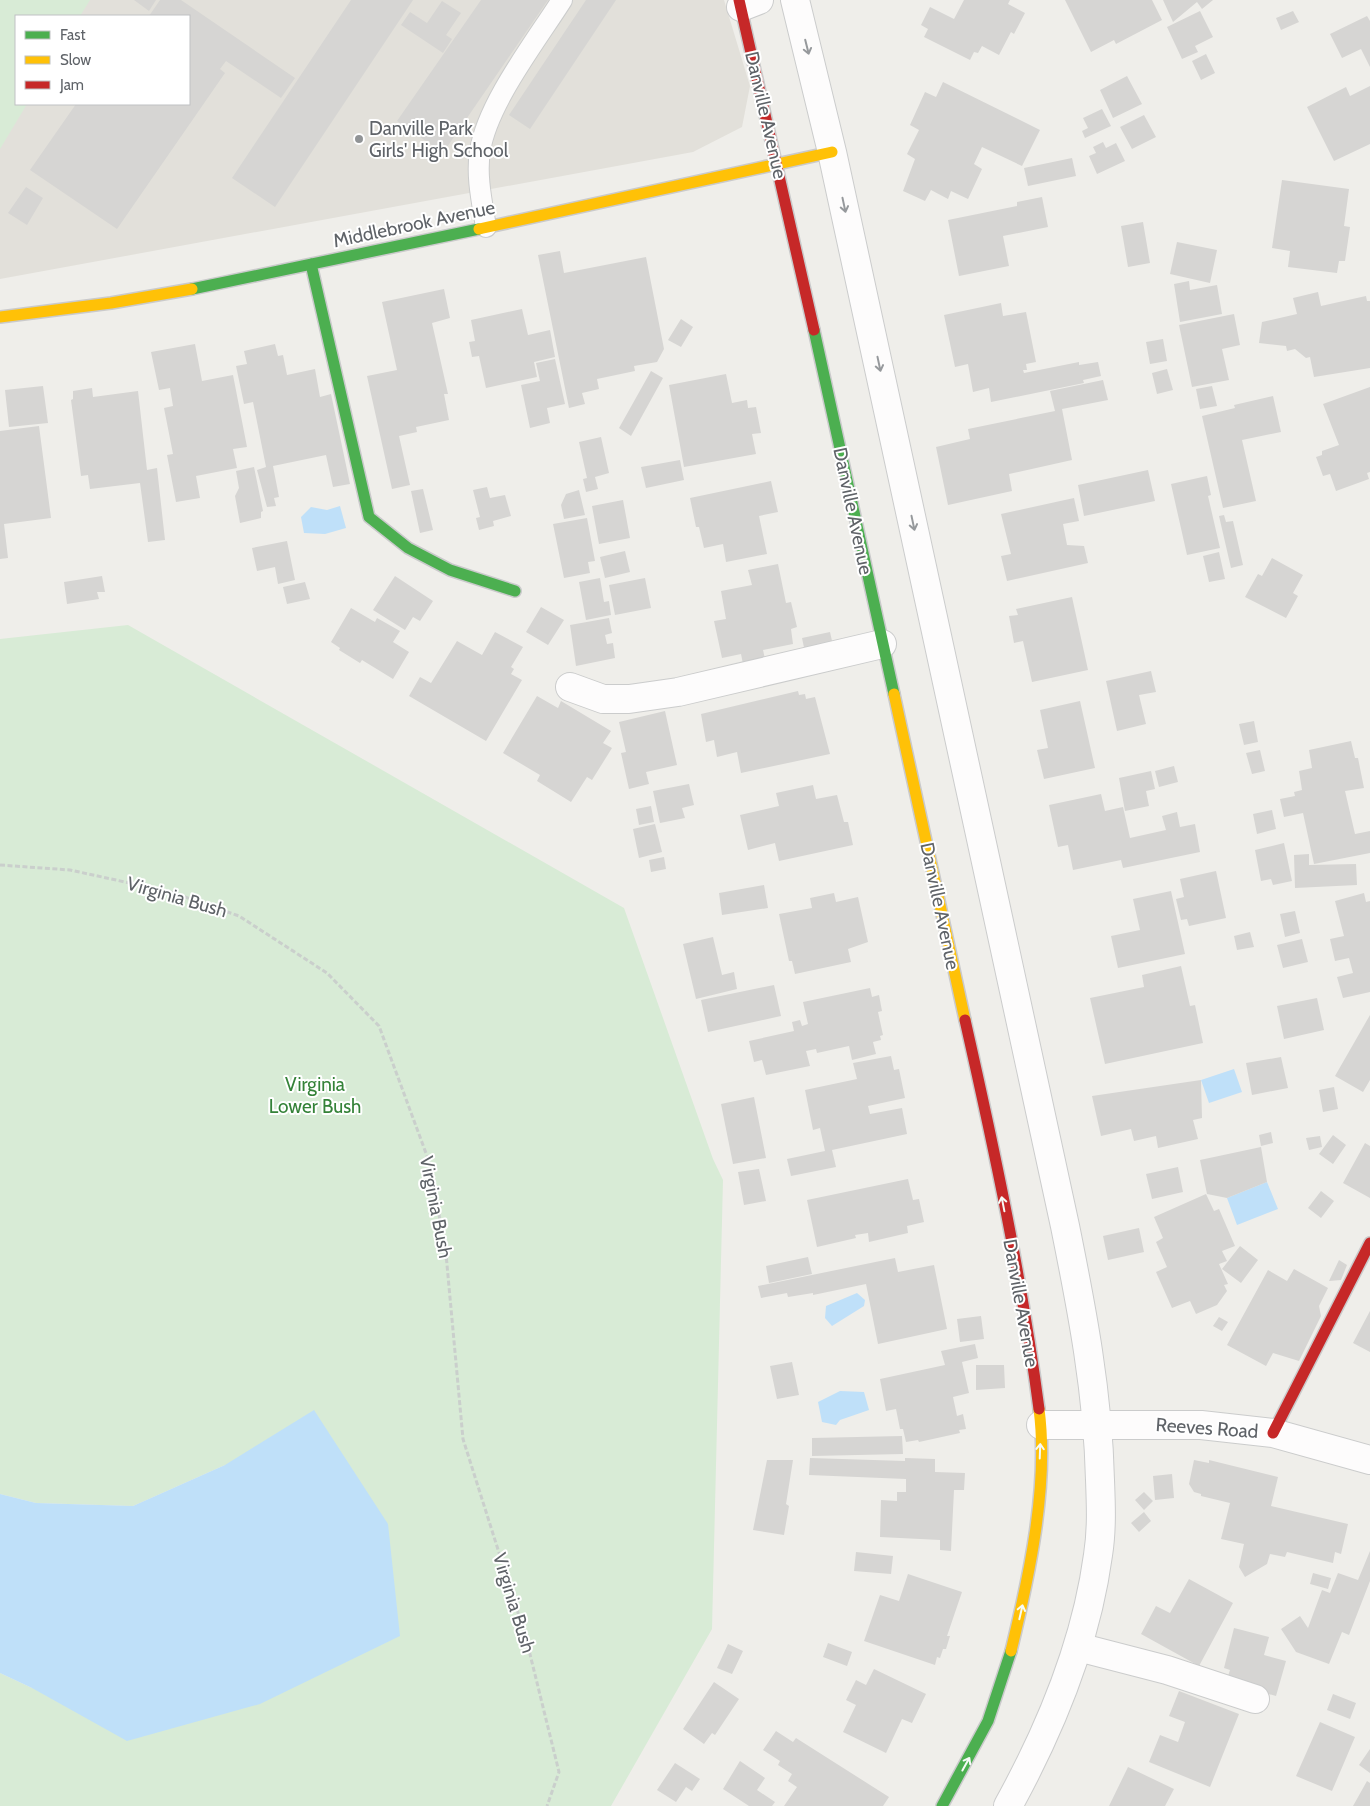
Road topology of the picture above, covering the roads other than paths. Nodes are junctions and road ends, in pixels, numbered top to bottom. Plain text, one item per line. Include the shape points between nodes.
1 (562, 0) edge
2 (795, 0) edge
3 (746, 2) edge
4 (832, 152) junction
5 (777, 162) junction
6 (486, 227) junction
7 (311, 264) junction
8 (0, 317) edge
9 (515, 591) dead end
10 (882, 644) junction
11 (570, 687) dead end
12 (1370, 1243) edge
13 (1099, 1424) junction
14 (1041, 1425) junction
15 (1273, 1433) junction
16 (1370, 1460) edge
17 (1078, 1647) junction
18 (1254, 1699) dead end
19 (942, 1806) edge
20 (1008, 1806) edge

1 - 6 lane via 493,109 480,150 479,186
2 -> 4 street
3 - 5 street, Danville Avenue
4 - 5 street, Middlebrook Avenue
4 -> 13 street via 1065,1226
5 - 6 street, Middlebrook Avenue
5 - 10 street, Danville Avenue
6 - 7 street, Middlebrook Avenue
7 - 8 street, Middlebrook Avenue via 147,297
7 - 9 street via 369,517 408,548 450,570
10 - 11 street via 668,694 604,699
14 -> 10 street, Danville Avenue via 1033,1362 986,1113
12 - 15 street
13 - 14 street, Reeves Road
13 - 15 street, Reeves Road via 1201,1425
13 - 17 street via 1101,1520 1098,1555
19 -> 14 street, Danville Avenue via 988,1721 1008,1665 1027,1586 1039,1494
15 - 16 street, Reeves Road
17 - 18 street via 1167,1670
17 - 20 street via 1055,1713

